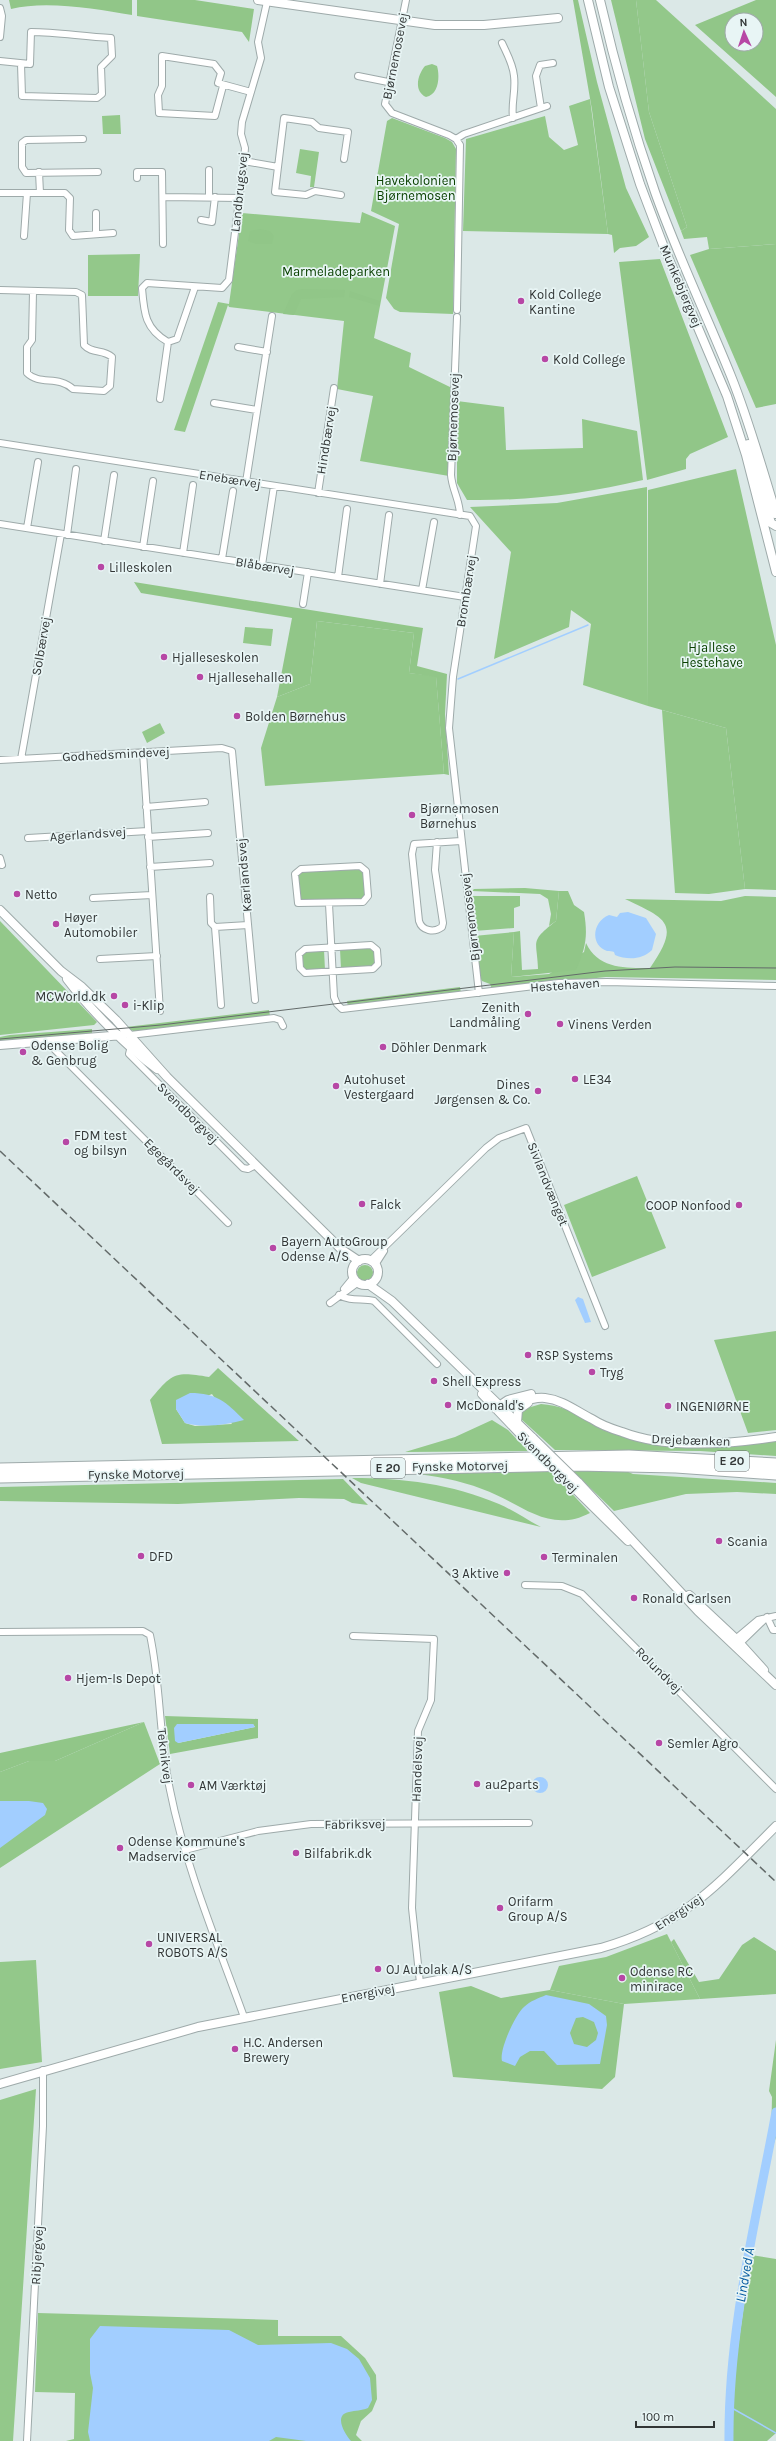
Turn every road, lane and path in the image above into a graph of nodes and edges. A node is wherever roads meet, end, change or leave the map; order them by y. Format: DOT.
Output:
graph roads {
  1 [pos="258,0"];
  2 [pos="406,0"];
  3 [pos="588,0"];
  4 [pos="600,0"];
  5 [pos="267,2"];
  6 [pos="0,8"];
  7 [pos="558,18"];
  8 [pos="402,22"];
  9 [pos="0,37"];
  10 [pos="502,43"];
  11 [pos="0,61"];
  12 [pos="553,63"];
  13 [pos="21,64"];
  14 [pos="358,76"];
  15 [pos="388,82"];
  16 [pos="223,86"];
  17 [pos="251,92"];
  18 [pos="547,106"];
  19 [pos="541,108"];
  20 [pos="514,118"];
  21 [pos="456,139"];
  22 [pos="84,140"];
  23 [pos="344,159"];
  24 [pos="244,161"];
  25 [pos="278,167"];
  26 [pos="209,170"];
  27 [pos="39,172"];
  28 [pos="98,172"];
  29 [pos="137,178"];
  30 [pos="0,193"];
  31 [pos="27,193"];
  32 [pos="40,193"];
  33 [pos="341,195"];
  34 [pos="164,197"];
  35 [pos="212,197"];
  36 [pos="240,198"];
  37 [pos="96,212"];
  38 [pos="201,220"];
  39 [pos="96,233"];
  40 [pos="113,233"];
  41 [pos="24,236"];
  42 [pos="163,244"];
  43 [pos="195,286"];
  44 [pos="0,290"];
  45 [pos="33,292"];
  46 [pos="457,310"];
  47 [pos="272,316"];
  48 [pos="457,317"];
  49 [pos="168,342"];
  50 [pos="238,347"];
  51 [pos="266,352"];
  52 [pos="719,376"];
  53 [pos="334,388"];
  54 [pos="160,399"];
  55 [pos="214,403"];
  56 [pos="258,410"];
  57 [pos="0,443"];
  58 [pos="38,462"];
  59 [pos="76,469"];
  60 [pos="114,475"];
  61 [pos="153,481"];
  62 [pos="246,482"];
  63 [pos="193,485"];
  64 [pos="274,486"];
  65 [pos="233,491"];
  66 [pos="318,493"];
  67 [pos="347,509"];
  68 [pos="776,514"];
  69 [pos="390,515"];
  70 [pos="460,515"];
  71 [pos="434,522"];
  72 [pos="0,524"];
  73 [pos="776,527"];
  74 [pos="27,528"];
  75 [pos="766,532"];
  76 [pos="64,534"];
  77 [pos="104,541"];
  78 [pos="143,547"];
  79 [pos="183,552"];
  80 [pos="222,559"];
  81 [pos="262,565"];
  82 [pos="308,572"];
  83 [pos="776,572"];
  84 [pos="338,577"];
  85 [pos="380,584"];
  86 [pos="422,590"];
  87 [pos="465,597"];
  88 [pos="303,604"];
  89 [pos="453,677"];
  90 [pos="232,751"];
  91 [pos="143,752"];
  92 [pos="21,759"];
  93 [pos="0,760"];
  94 [pos="205,802"];
  95 [pos="146,807"];
  96 [pos="208,833"];
  97 [pos="148,834"];
  98 [pos="28,838"];
  99 [pos="461,841"];
  100 [pos="437,842"];
  101 [pos="0,858"];
  102 [pos="210,863"];
  103 [pos="2,865"];
  104 [pos="150,867"];
  105 [pos="152,895"];
  106 [pos="210,897"];
  107 [pos="93,898"];
  108 [pos="329,904"];
  109 [pos="0,910"];
  110 [pos="248,925"];
  111 [pos="215,927"];
  112 [pos="331,947"];
  113 [pos="157,956"];
  114 [pos="100,959"];
  115 [pos="61,971"];
  116 [pos="332,972"];
  117 [pos="776,986"];
  118 [pos="479,994"];
  119 [pos="255,1000"];
  120 [pos="221,1005"];
  121 [pos="160,1011"];
  122 [pos="283,1026"];
  123 [pos="130,1035"];
  124 [pos="120,1036"];
  125 [pos="51,1040"];
  126 [pos="0,1045"];
  127 [pos="131,1046"];
  128 [pos="168,1077"];
  129 [pos="256,1165"];
  130 [pos="228,1223"];
  131 [pos="373,1263"];
  132 [pos="356,1264"];
  133 [pos="376,1277"];
  134 [pos="355,1280"];
  135 [pos="368,1284"];
  136 [pos="339,1295"];
  137 [pos="392,1300"];
  138 [pos="330,1303"];
  139 [pos="605,1326"];
  140 [pos="438,1364"];
  141 [pos="558,1401"];
  142 [pos="499,1408"];
  143 [pos="517,1422"];
  144 [pos="608,1427"];
  145 [pos="776,1437"];
  146 [pos="776,1464"];
  147 [pos="0,1468"];
  148 [pos="776,1474"];
  149 [pos="0,1477"];
  150 [pos="650,1560"];
  151 [pos="525,1585"];
  152 [pos="776,1616"];
  153 [pos="767,1617"];
  154 [pos="776,1630"];
  155 [pos="0,1632"];
  156 [pos="353,1636"];
  157 [pos="736,1643"];
  158 [pos="776,1685"];
  159 [pos="776,1789"];
  160 [pos="415,1823"];
  161 [pos="529,1823"];
  162 [pos="776,1826"];
  163 [pos="185,1850"];
  164 [pos="420,1982"];
  165 [pos="244,2017"];
  166 [pos="43,2070"];
  167 [pos="0,2080"];
  168 [pos="0,2084"];
  169 [pos="27,2441"];
  1 -- 5 [label="street"];
  2 -- 8 [label="street, Bjørnemosevej"];
  3 -- 52 [label="street, Munkebjergvej"];
  4 -- 68 [label="street, Munkebjergvej"];
  5 -- 8 [label="street"];
  5 -- 17 [label="street, Landbrugsvej"];
  6 -- 9 [label="street"];
  7 -- 8 [label="street"];
  8 -- 15 [label="street, Bjørnemosevej"];
  10 -- 20 [label="street"];
  11 -- 13 [label="street"];
  12 -- 19 [label="street"];
  13 -- 13 [label="street"];
  14 -- 15 [label="street"];
  15 -- 21 [label="street, Bjørnemosevej"];
  16 -- 16 [label="street"];
  16 -- 17 [label="street"];
  17 -- 24 [label="street, Landbrugsvej"];
  18 -- 19 [label="street"];
  19 -- 20 [label="street"];
  20 -- 21 [label="street"];
  21 -- 46 [label="street"];
  22 -- 27 [label="street"];
  23 -- 25 [label="street"];
  24 -- 25 [label="street"];
  24 -- 36 [label="street, Landbrugsvej"];
  25 -- 33 [label="street"];
  26 -- 35 [label="street"];
  27 -- 28 [label="street"];
  27 -- 32 [label="street"];
  29 -- 34 [label="street"];
  30 -- 31 [label="street"];
  31 -- 32 [label="street"];
  31 -- 41 [label="street"];
  32 -- 39 [label="street"];
  34 -- 35 [label="street"];
  34 -- 42 [label="street"];
  35 -- 36 [label="street"];
  35 -- 38 [label="street"];
  36 -- 43 [label="street, Landbrugsvej"];
  37 -- 39 [label="street"];
  39 -- 40 [label="street"];
  43 -- 49 [label="street"];
  43 -- 49 [label="street"];
  44 -- 45 [label="street"];
  45 -- 45 [label="street"];
  47 -- 51 [label="street"];
  48 -- 70 [label="street, Bjørnemosevej"];
  49 -- 54 [label="street"];
  50 -- 51 [label="street"];
  51 -- 56 [label="street"];
  52 -- 73 [label="street"];
  52 -- 75 [label="street, Munkebjergvej"];
  53 -- 66 [label="street, Hindbærvej"];
  55 -- 56 [label="street"];
  56 -- 62 [label="street"];
  57 -- 62 [label="street, Enebærvej"];
  58 -- 74 [label="street"];
  59 -- 76 [label="street"];
  60 -- 77 [label="street"];
  61 -- 78 [label="street"];
  62 -- 64 [label="street, Enebærvej"];
  63 -- 79 [label="street"];
  64 -- 66 [label="street, Enebærvej"];
  64 -- 81 [label="street"];
  65 -- 80 [label="street, Blåbærvej"];
  66 -- 70 [label="street, Enebærvej"];
  67 -- 84 [label="street"];
  69 -- 85 [label="street"];
  70 -- 87 [label="street, Brombærvej"];
  71 -- 86 [label="street"];
  72 -- 74 [label="street, Blåbærvej"];
  73 -- 75 [label="street"];
  74 -- 76 [label="street, Blåbærvej"];
  75 -- 83 [label="street, Munkebjergvej"];
  76 -- 77 [label="street, Blåbærvej"];
  76 -- 92 [label="street, Solbærvej"];
  77 -- 78 [label="street, Blåbærvej"];
  78 -- 79 [label="street, Blåbærvej"];
  79 -- 80 [label="street, Blåbærvej"];
  80 -- 81 [label="street, Blåbærvej"];
  81 -- 82 [label="street, Blåbærvej"];
  82 -- 84 [label="street, Blåbærvej"];
  82 -- 88 [label="street, Blåbærvej"];
  84 -- 85 [label="street, Blåbærvej"];
  85 -- 86 [label="street, Blåbærvej"];
  86 -- 87 [label="street, Blåbærvej"];
  87 -- 89 [label="street, Brombærvej"];
  89 -- 99 [label="street, Bjørnemosevej"];
  90 -- 91 [label="street, Godhedsmindevej"];
  90 -- 110 [label="street, Kærlandsvej"];
  91 -- 92 [label="street, Godhedsmindevej"];
  91 -- 95 [label="street"];
  92 -- 93 [label="street, Godhedsmindevej"];
  94 -- 95 [label="street"];
  95 -- 97 [label="street"];
  96 -- 97 [label="street, Agerlandsvej"];
  97 -- 98 [label="street, Agerlandsvej"];
  97 -- 104 [label="street"];
  99 -- 100 [label="street"];
  99 -- 118 [label="street, Bjørnemosevej"];
  100 -- 100 [label="street"];
  101 -- 103 [label="street"];
  102 -- 104 [label="street"];
  104 -- 105 [label="street"];
  105 -- 107 [label="street"];
  105 -- 113 [label="street"];
  106 -- 111 [label="street"];
  108 -- 108 [label="street"];
  108 -- 112 [label="street"];
  109 -- 115 [label="street, Svendborgvej"];
  110 -- 111 [label="street"];
  110 -- 119 [label="street, Kærlandsvej"];
  111 -- 120 [label="street"];
  112 -- 116 [label="street"];
  112 -- 116 [label="street"];
  112 -- 116 [label="street"];
  113 -- 114 [label="street"];
  113 -- 121 [label="street"];
  115 -- 123 [label="street, Svendborgvej"];
  115 -- 124 [label="street, Svendborgvej"];
  116 -- 118 [label="street, Hestehaven"];
  117 -- 118 [label="street, Hestehaven"];
  122 -- 123 [label="street"];
  123 -- 124 [label="street"];
  123 -- 128 [label="street, Svendborgvej"];
  124 -- 125 [label="street"];
  124 -- 127 [label="street, Svendborgvej"];
  125 -- 126 [label="street"];
  125 -- 130 [label="street, Egegårdsvej"];
  127 -- 128 [label="street, Svendborgvej"];
  127 -- 129 [label="street, Svendborgvej"];
  128 -- 129 [label="street, Svendborgvej"];
  129 -- 132 [label="street, Svendborgvej"];
  131 -- 132 [label="street"];
  131 -- 133 [label="street"];
  131 -- 139 [label="street, Sivlandvænget"];
  132 -- 134 [label="street"];
  133 -- 135 [label="street"];
  133 -- 137 [label="street, Svendborgvej"];
  134 -- 135 [label="street"];
  134 -- 136 [label="street"];
  135 -- 137 [label="street, Svendborgvej"];
  136 -- 138 [label="street"];
  136 -- 140 [label="street"];
  137 -- 142 [label="street, Svendborgvej"];
  141 -- 142 [label="street, Drejebænken"];
  141 -- 143 [label="street"];
  141 -- 144 [label="street, Drejebænken"];
  142 -- 143 [label="street, Svendborgvej"];
  142 -- 144 [label="street"];
  142 -- 150 [label="street, Svendborgvej, bridge"];
  143 -- 150 [label="street, Svendborgvej, bridge"];
  144 -- 145 [label="street, Drejebænken"];
  146 -- 147 [label="highway, Fynske Motorvej / E 20"];
  148 -- 149 [label="highway, Fynske Motorvej / E 20"];
  150 -- 157 [label="street, Svendborgvej"];
  151 -- 159 [label="street, Rolundvej"];
  152 -- 153 [label="street"];
  153 -- 154 [label="street"];
  153 -- 157 [label="street"];
  155 -- 163 [label="street, Teknikvej"];
  156 -- 160 [label="street, Handelsvej"];
  157 -- 158 [label="street, Svendborgvej"];
  160 -- 161 [label="street, Fabriksvej"];
  160 -- 163 [label="street, Fabriksvej"];
  160 -- 164 [label="street, Handelsvej"];
  162 -- 164 [label="street, Energivej"];
  163 -- 165 [label="street, Teknikvej"];
  164 -- 165 [label="street, Energivej"];
  165 -- 166 [label="street, Energivej"];
  166 -- 167 [label="street, Energivej"];
  166 -- 168 [label="street, Energivej"];
  166 -- 169 [label="street, Ribjergvej"];
}
